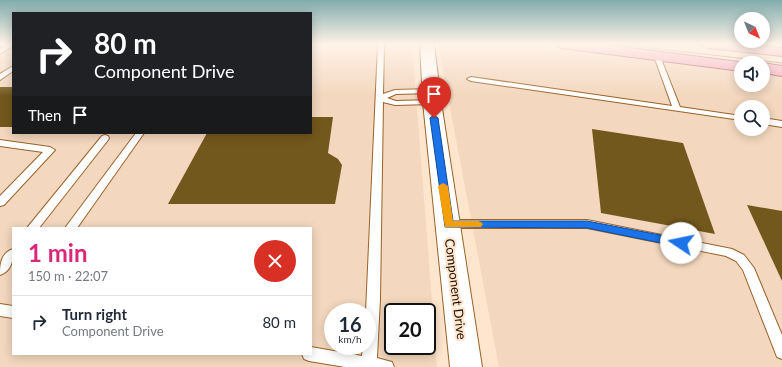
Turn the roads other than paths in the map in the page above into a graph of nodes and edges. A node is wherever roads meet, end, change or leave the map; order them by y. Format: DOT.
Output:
graph roads {
  1 [pos="380,61"];
  2 [pos="428,61"];
  3 [pos="659,61"];
  4 [pos="700,61"];
  5 [pos="734,65"];
  6 [pos="12,69"];
  7 [pos="770,69"];
  8 [pos="782,71"];
  9 [pos="0,78"];
  10 [pos="471,80"];
  11 [pos="431,97"];
  12 [pos="379,98"];
  13 [pos="677,109"];
  14 [pos="734,117"];
  15 [pos="770,122"];
  16 [pos="782,124"];
  17 [pos="139,134"];
  18 [pos="105,138"];
  19 [pos="0,143"];
  20 [pos="0,202"];
  21 [pos="448,224"];
  22 [pos="34,227"];
  23 [pos="72,227"];
  24 [pos="12,255"];
  25 [pos="0,270"];
  26 [pos="782,352"];
  27 [pos="312,354"];
  28 [pos="369,363"];
  29 [pos="388,367"];
  30 [pos="466,367"];
  1 -- 12 [label="lane"];
  2 -- 11 [label="street, Component Drive"];
  3 -- 13 [label="lane"];
  4 -- 5 [label="main road"];
  6 -- 9 [label="lane"];
  7 -- 8 [label="main road"];
  10 -- 13 [label="lane"];
  11 -- 12 [label="lane"];
  11 -- 21 [label="street, Component Drive"];
  12 -- 28 [label="lane"];
  13 -- 14 [label="lane"];
  15 -- 16 [label="lane"];
  17 -- 23 [label="lane"];
  18 -- 22 [label="lane"];
  19 -- 20 [label="lane"];
  21 -- 26 [label="lane"];
  21 -- 30 [label="street, Component Drive"];
  24 -- 25 [label="lane"];
  27 -- 28 [label="lane"];
  28 -- 29 [label="lane"];
}
